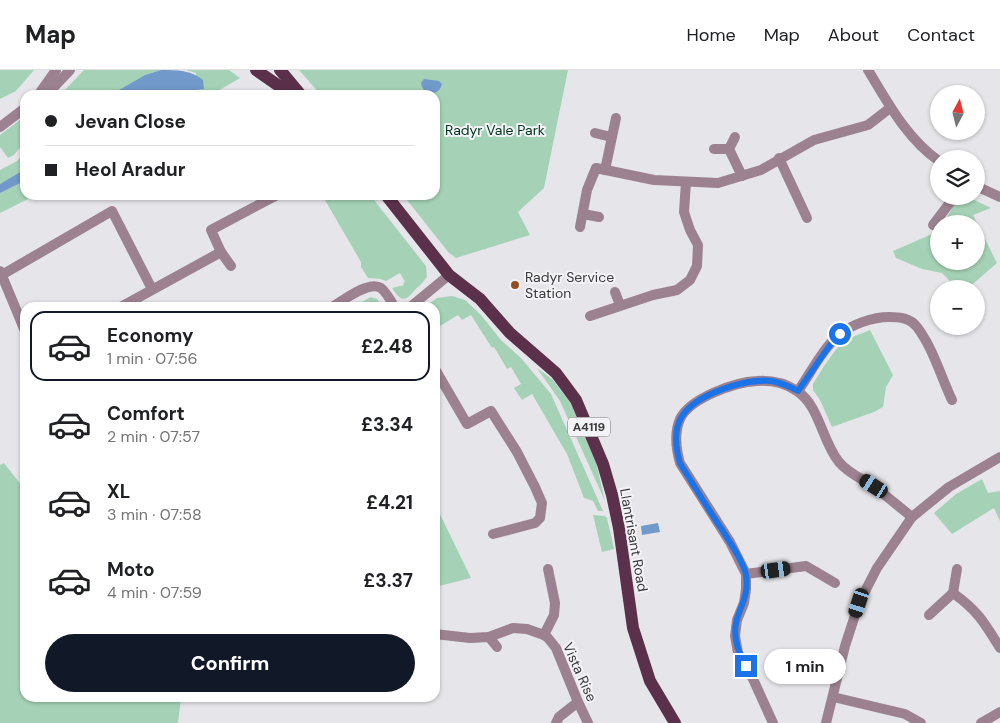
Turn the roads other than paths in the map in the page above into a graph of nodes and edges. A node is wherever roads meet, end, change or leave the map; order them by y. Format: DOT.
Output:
graph roads {
  1 [pos="56,70"];
  2 [pos="70,70"];
  3 [pos="256,70"];
  4 [pos="280,70"];
  5 [pos="868,70"];
  6 [pos="43,90"];
  7 [pos="50,90"];
  8 [pos="285,90"];
  9 [pos="297,90"];
  10 [pos="890,108"];
  11 [pos="20,112"];
  12 [pos="616,118"];
  13 [pos="0,127"];
  14 [pos="595,133"];
  15 [pos="611,137"];
  16 [pos="734,137"];
  17 [pos="714,149"];
  18 [pos="729,149"];
  19 [pos="930,153"];
  20 [pos="779,158"];
  21 [pos="605,170"];
  22 [pos="742,176"];
  23 [pos="686,182"];
  24 [pos="985,190"];
  25 [pos="1000,197"];
  26 [pos="268,200"];
  27 [pos="390,200"];
  28 [pos="948,205"];
  29 [pos="583,214"];
  30 [pos="941,215"];
  31 [pos="598,217"];
  32 [pos="806,218"];
  33 [pos="580,227"];
  34 [pos="220,252"];
  35 [pos="231,266"];
  36 [pos="1,274"];
  37 [pos="449,275"];
  38 [pos="152,289"];
  39 [pos="615,292"];
  40 [pos="129,302"];
  41 [pos="341,302"];
  42 [pos="391,302"];
  43 [pos="416,302"];
  44 [pos="620,305"];
  45 [pos="590,316"];
  46 [pos="20,319"];
  47 [pos="440,377"];
  48 [pos="798,391"];
  49 [pos="952,400"];
  50 [pos="1000,457"];
  51 [pos="912,517"];
  52 [pos="493,534"];
  53 [pos="957,569"];
  54 [pos="548,570"];
  55 [pos="746,574"];
  56 [pos="835,583"];
  57 [pos="953,593"];
  58 [pos="929,616"];
  59 [pos="440,635"];
  60 [pos="544,635"];
  61 [pos="489,637"];
  62 [pos="497,647"];
  63 [pos="1000,648"];
  64 [pos="833,697"];
  65 [pos="578,702"];
  66 [pos="1000,712"];
  67 [pos="556,723"];
  68 [pos="588,723"];
  69 [pos="675,723"];
  70 [pos="773,723"];
  71 [pos="826,723"];
  72 [pos="921,723"];
  73 [pos="981,723"];
  1 -- 6 [label="street"];
  2 -- 7 [label="street"];
  3 -- 8 [label="main road"];
  4 -- 9 [label="main road"];
  5 -- 10 [label="street"];
  10 -- 19 [label="street"];
  10 -- 20 [label="street"];
  11 -- 13 [label="street"];
  12 -- 15 [label="street"];
  14 -- 15 [label="street"];
  15 -- 21 [label="street"];
  16 -- 18 [label="street"];
  17 -- 18 [label="street"];
  18 -- 22 [label="street"];
  20 -- 22 [label="street"];
  20 -- 32 [label="street"];
  21 -- 23 [label="street"];
  21 -- 29 [label="street"];
  22 -- 23 [label="street"];
  23 -- 44 [label="street"];
  24 -- 25 [label="street"];
  26 -- 34 [label="street"];
  27 -- 37 [label="main road, Llantrisant Road / A4119"];
  28 -- 30 [label="street"];
  29 -- 31 [label="street"];
  29 -- 33 [label="street"];
  34 -- 35 [label="street"];
  34 -- 38 [label="street"];
  36 -- 38 [label="street"];
  36 -- 46 [label="street"];
  37 -- 43 [label="street"];
  37 -- 69 [label="main road, Llantrisant Road / A4119"];
  38 -- 40 [label="street"];
  39 -- 44 [label="street"];
  41 -- 42 [label="street"];
  44 -- 45 [label="street"];
  47 -- 52 [label="street"];
  48 -- 49 [label="street"];
  48 -- 51 [label="street"];
  48 -- 55 [label="street"];
  50 -- 51 [label="street"];
  51 -- 64 [label="street"];
  53 -- 57 [label="street"];
  54 -- 60 [label="street, Vista Rise"];
  55 -- 56 [label="street"];
  55 -- 70 [label="street"];
  57 -- 58 [label="street"];
  57 -- 63 [label="street"];
  59 -- 61 [label="street, Vista Rise"];
  60 -- 61 [label="street, Vista Rise"];
  60 -- 65 [label="street, Vista Rise"];
  61 -- 62 [label="street"];
  64 -- 71 [label="street"];
  64 -- 72 [label="street"];
  65 -- 67 [label="street"];
  65 -- 68 [label="street, Vista Rise"];
  66 -- 73 [label="street"];
}
